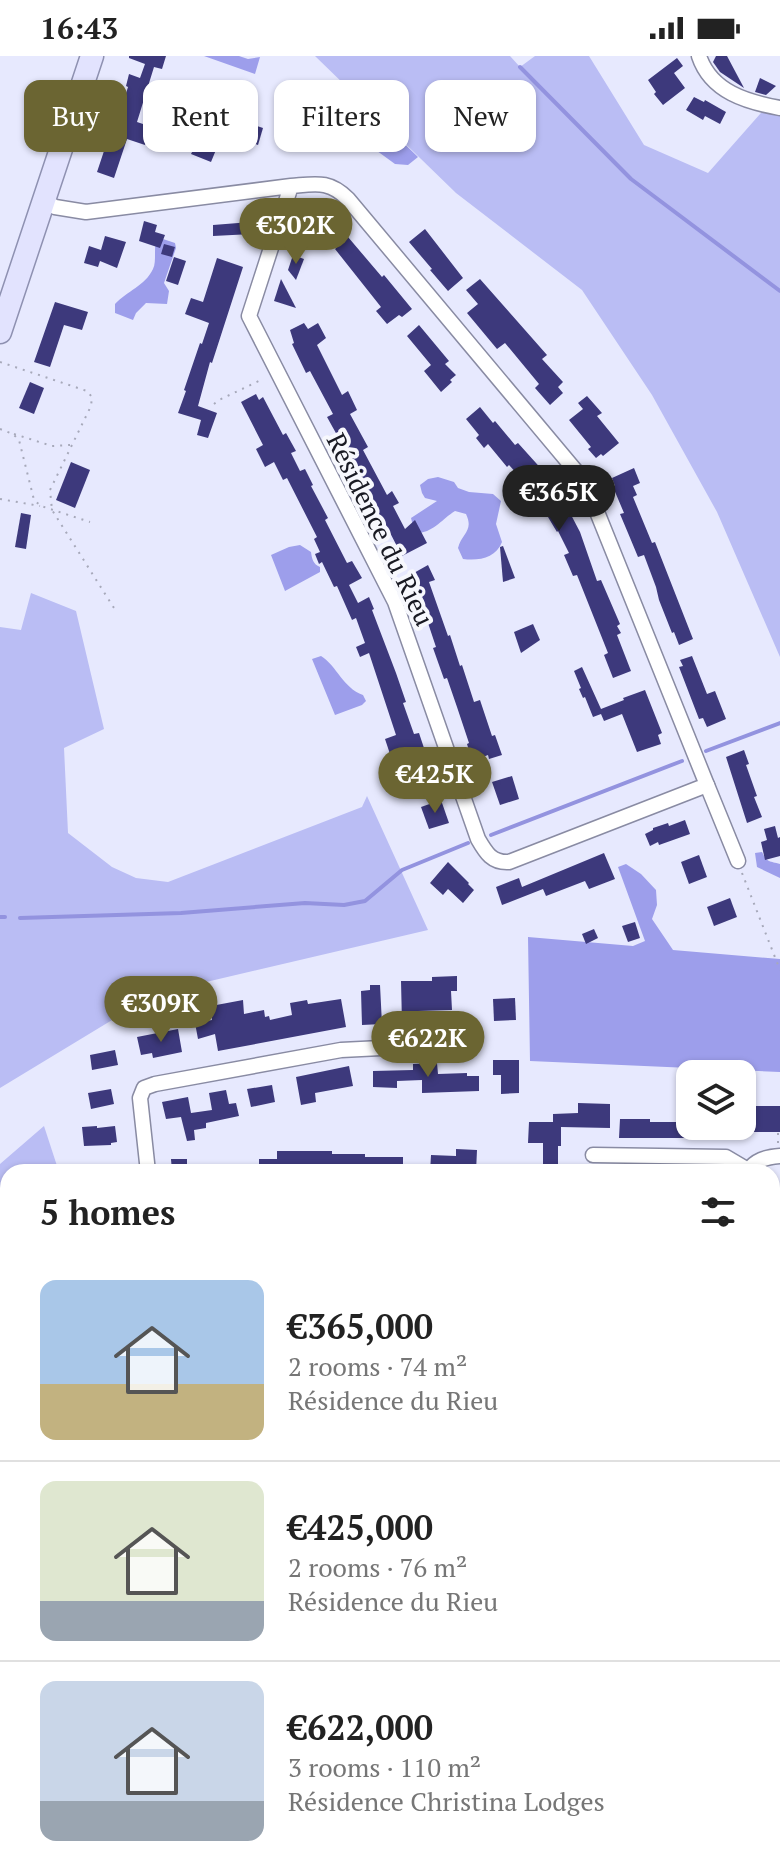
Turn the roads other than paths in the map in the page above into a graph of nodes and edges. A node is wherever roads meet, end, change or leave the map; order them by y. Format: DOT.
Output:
graph roads {
  1 [pos="92,56"];
  2 [pos="699,56"];
  3 [pos="780,108"];
  4 [pos="291,186"];
  5 [pos="44,201"];
  6 [pos="0,332"];
  7 [pos="707,785"];
  8 [pos="738,861"];
  9 [pos="461,1044"];
  10 [pos="593,1155"];
  11 [pos="780,1156"];
  12 [pos="147,1164"];
  13 [pos="737,1164"];
  14 [pos="756,1164"];
  1 -- 5 [label="main road"];
  2 -- 3 [label="street"];
  4 -- 5 [label="street"];
  4 -- 7 [label="street"];
  4 -- 7 [label="street, Résidence du Rieu"];
  5 -- 6 [label="main road"];
  7 -- 8 [label="street"];
  9 -- 12 [label="street"];
  10 -- 13 [label="street"];
  11 -- 14 [label="street"];
}
